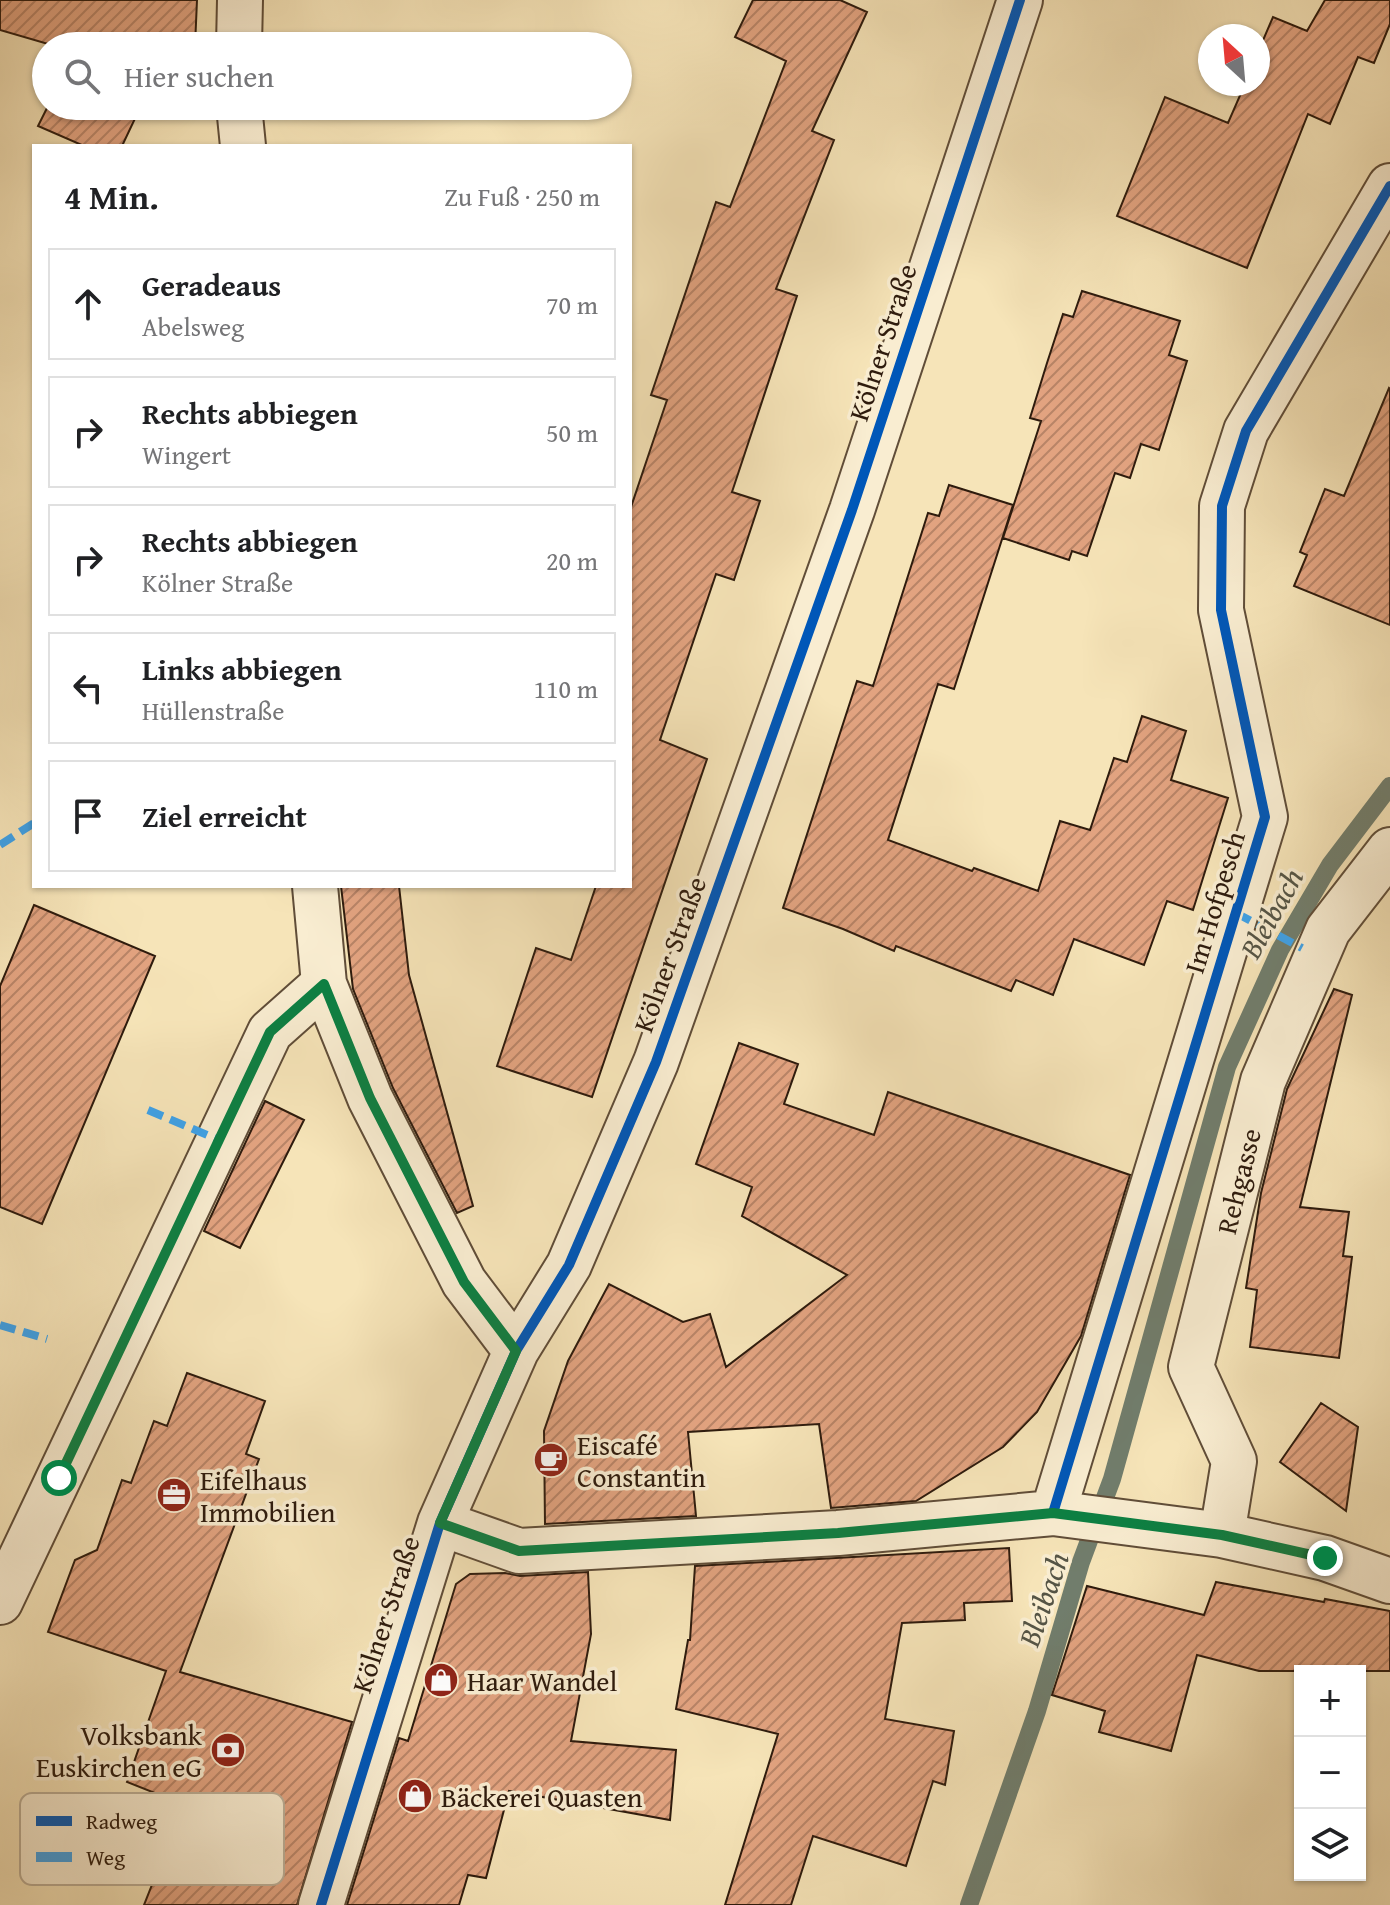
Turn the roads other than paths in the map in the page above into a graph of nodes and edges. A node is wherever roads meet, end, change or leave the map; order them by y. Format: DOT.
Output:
graph roads {
  1 [pos="240,0"];
  2 [pos="1020,0"];
  3 [pos="239,32"];
  4 [pos="240,120"];
  5 [pos="243,144"];
  6 [pos="1390,186"];
  7 [pos="1390,850"];
  8 [pos="315,888"];
  9 [pos="324,984"];
  10 [pos="516,1351"];
  11 [pos="1063,1514"];
  12 [pos="440,1523"];
  13 [pos="1222,1535"];
  14 [pos="1390,1581"];
  15 [pos="0,1602"];
  16 [pos="321,1905"];
  1 -- 3 [label="street"];
  2 -- 10 [label="street, Kölner Straße"];
  4 -- 5 [label="street"];
  6 -- 11 [label="street, Im Hofpesch"];
  7 -- 13 [label="street, Rehgasse"];
  8 -- 9 [label="street"];
  9 -- 10 [label="street"];
  9 -- 15 [label="street"];
  10 -- 12 [label="street, Kölner Straße"];
  11 -- 12 [label="street"];
  11 -- 13 [label="street"];
  12 -- 16 [label="street, Kölner Straße"];
  13 -- 14 [label="street"];
}
